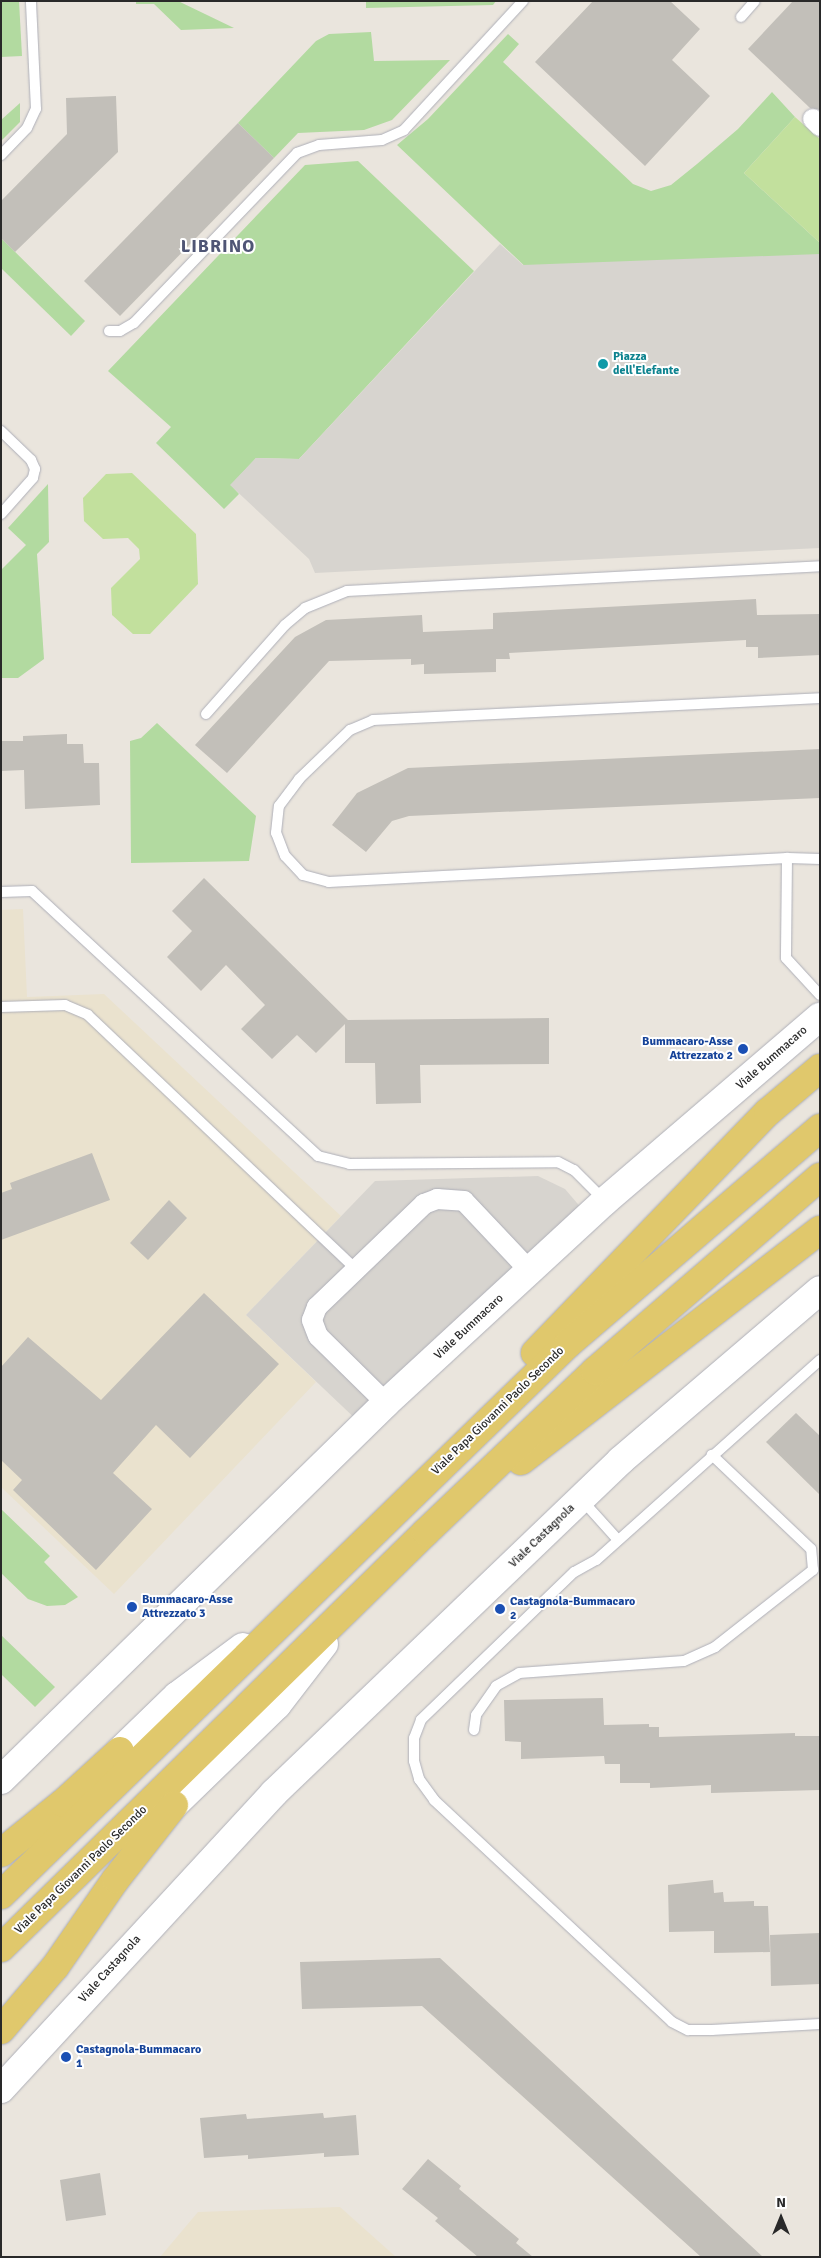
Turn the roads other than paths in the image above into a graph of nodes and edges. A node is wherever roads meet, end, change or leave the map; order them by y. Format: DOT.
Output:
graph roads {
  1 [pos="31,1"];
  2 [pos="523,1"];
  3 [pos="755,1"];
  4 [pos="741,17"];
  5 [pos="1,155"];
  6 [pos="109,331"];
  7 [pos="1,431"];
  8 [pos="1,514"];
  9 [pos="820,566"];
  10 [pos="820,698"];
  11 [pos="206,714"];
  12 [pos="787,858"];
  13 [pos="820,859"];
  14 [pos="1,892"];
  15 [pos="820,995"];
  16 [pos="1,1007"];
  17 [pos="820,1017"];
  18 [pos="820,1068"];
  19 [pos="820,1128"];
  20 [pos="820,1177"];
  21 [pos="605,1202"];
  22 [pos="820,1230"];
  23 [pos="356,1270"];
  24 [pos="530,1271"];
  25 [pos="820,1290"];
  26 [pos="820,1360"];
  27 [pos="386,1403"];
  28 [pos="712,1455"];
  29 [pos="581,1499"];
  30 [pos="426,1532"];
  31 [pos="365,1538"];
  32 [pos="618,1540"];
  33 [pos="474,1730"];
  34 [pos="127,1758"];
  35 [pos="1,1780"];
  36 [pos="168,1799"];
  37 [pos="1,1853"];
  38 [pos="1,1895"];
  39 [pos="1,1948"];
  40 [pos="820,2024"];
  41 [pos="1,2030"];
  42 [pos="1,2089"];
  1 -- 5 [label="lane"];
  2 -- 6 [label="lane"];
  3 -- 4 [label="lane"];
  7 -- 8 [label="lane"];
  9 -- 11 [label="lane"];
  10 -- 12 [label="lane"];
  12 -- 13 [label="lane"];
  12 -- 15 [label="lane"];
  14 -- 21 [label="lane"];
  16 -- 23 [label="lane"];
  17 -- 21 [label="main road, Viale Bummacaro"];
  18 -- 31 [label="main road"];
  19 -- 31 [label="main road, Viale Papa Giovanni Paolo Secondo"];
  20 -- 30 [label="main road"];
  21 -- 24 [label="main road, Viale Bummacaro"];
  22 -- 30 [label="main road"];
  23 -- 24 [label="street"];
  23 -- 27 [label="street"];
  24 -- 27 [label="main road, Viale Bummacaro"];
  25 -- 29 [label="main road, Viale Castagnola"];
  26 -- 28 [label="lane"];
  27 -- 35 [label="main road, Viale Bummacaro"];
  28 -- 32 [label="lane"];
  28 -- 33 [label="lane"];
  29 -- 32 [label="lane"];
  29 -- 42 [label="main road, Viale Castagnola"];
  30 -- 36 [label="main road"];
  31 -- 34 [label="main road, Viale Papa Giovanni Paolo Secondo"];
  32 -- 40 [label="lane"];
  34 -- 37 [label="main road"];
  34 -- 38 [label="main road"];
  36 -- 39 [label="main road, Viale Papa Giovanni Paolo Secondo"];
  36 -- 41 [label="main road"];
}
